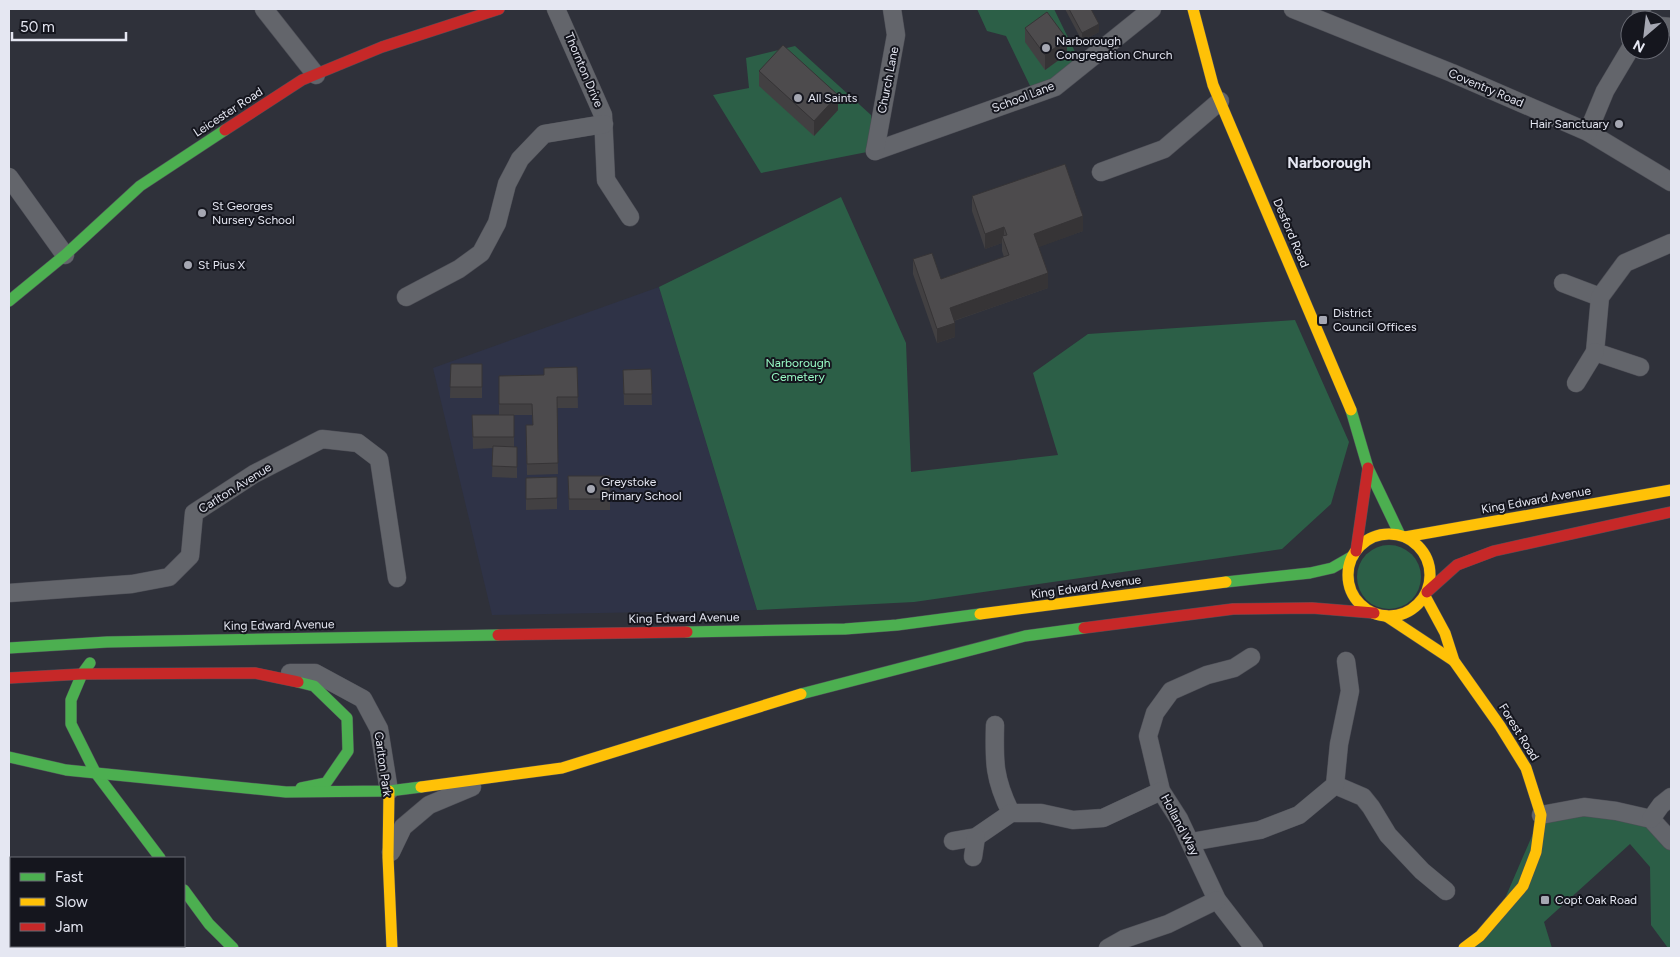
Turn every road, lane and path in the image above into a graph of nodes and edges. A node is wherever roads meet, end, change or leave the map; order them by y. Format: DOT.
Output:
graph roads {
  1 [pos="264,9"];
  2 [pos="500,9"];
  3 [pos="556,9"];
  4 [pos="892,9"];
  5 [pos="1152,9"];
  6 [pos="1192,9"];
  7 [pos="1293,9"];
  8 [pos="1623,60"];
  9 [pos="316,74"];
  10 [pos="1220,101"];
  11 [pos="604,124"];
  12 [pos="1588,132"];
  13 [pos="875,151"];
  14 [pos="1101,172"];
  15 [pos="9,177"];
  16 [pos="1671,182"];
  17 [pos="630,217"];
  18 [pos="1671,243"];
  19 [pos="65,255"];
  20 [pos="1563,283"];
  21 [pos="1600,297"];
  22 [pos="406,298"];
  23 [pos="9,301"];
  24 [pos="1595,352"];
  25 [pos="1640,367"];
  26 [pos="1576,383"];
  27 [pos="1368,468"];
  28 [pos="1671,490"];
  29 [pos="1671,512"];
  30 [pos="1402,536"];
  31 [pos="1354,554"];
  32 [pos="397,578"];
  33 [pos="9,593"];
  34 [pos="1426,594"];
  35 [pos="1374,614"];
  36 [pos="1386,616"];
  37 [pos="107,642"];
  38 [pos="9,648"];
  39 [pos="1251,657"];
  40 [pos="1346,661"];
  41 [pos="1454,661"];
  42 [pos="255,673"];
  43 [pos="82,674"];
  44 [pos="9,678"];
  45 [pos="995,726"];
  46 [pos="9,757"];
  47 [pos="95,772"];
  48 [pos="496,777"];
  49 [pos="1334,785"];
  50 [pos="389,790"];
  51 [pos="1161,791"];
  52 [pos="286,792"];
  53 [pos="1671,797"];
  54 [pos="1011,813"];
  55 [pos="1541,815"];
  56 [pos="1651,819"];
  57 [pos="976,837"];
  58 [pos="953,841"];
  59 [pos="1671,841"];
  60 [pos="1191,842"];
  61 [pos="159,857"];
  62 [pos="388,857"];
  63 [pos="973,857"];
  64 [pos="185,891"];
  65 [pos="1446,891"];
  66 [pos="1217,900"];
  67 [pos="234,948"];
  68 [pos="392,948"];
  69 [pos="1108,948"];
  70 [pos="1254,948"];
  71 [pos="1464,948"];
  1 -- 9 [label="street"];
  2 -- 9 [label="main road, Leicester Road"];
  3 -- 11 [label="street, Thornton Drive"];
  4 -- 13 [label="street, Church Lane"];
  5 -- 13 [label="street, School Lane"];
  6 -- 10 [label="main road, Desford Road"];
  7 -- 12 [label="street, Coventry Road"];
  8 -- 12 [label="street"];
  9 -- 19 [label="main road, Leicester Road"];
  10 -- 14 [label="street"];
  10 -- 27 [label="main road, Desford Road"];
  11 -- 17 [label="street, Thornton Drive"];
  11 -- 22 [label="street"];
  12 -- 16 [label="street, Coventry Road"];
  15 -- 19 [label="street"];
  18 -- 21 [label="street"];
  19 -- 23 [label="main road, Leicester Road"];
  20 -- 21 [label="street"];
  21 -- 24 [label="street"];
  24 -- 25 [label="street"];
  24 -- 26 [label="street"];
  27 -- 30 [label="main road, Desford Road"];
  27 -- 31 [label="main road, Desford Road"];
  28 -- 30 [label="main road, King Edward Avenue"];
  29 -- 34 [label="main road"];
  30 -- 31 [label="main road, King Edward Avenue"];
  30 -- 34 [label="main road"];
  31 -- 35 [label="main road"];
  31 -- 37 [label="main road, King Edward Avenue"];
  32 -- 33 [label="street, Carlton Avenue"];
  34 -- 36 [label="main road"];
  34 -- 41 [label="main road, Forest Road"];
  35 -- 36 [label="main road"];
  35 -- 48 [label="main road"];
  36 -- 41 [label="main road, Forest Road"];
  37 -- 38 [label="main road, King Edward Avenue"];
  37 -- 43 [label="main road"];
  39 -- 51 [label="street, Holland Way"];
  40 -- 49 [label="street"];
  41 -- 55 [label="main road, Forest Road"];
  42 -- 43 [label="main road"];
  42 -- 50 [label="street, Carlton Park"];
  42 -- 52 [label="main road"];
  43 -- 44 [label="main road"];
  43 -- 47 [label="main road"];
  45 -- 54 [label="street"];
  46 -- 47 [label="main road"];
  47 -- 52 [label="main road"];
  47 -- 61 [label="main road"];
  48 -- 50 [label="main road"];
  48 -- 62 [label="street, Carlton Park"];
  49 -- 60 [label="street"];
  49 -- 65 [label="street"];
  50 -- 52 [label="main road"];
  50 -- 62 [label="main road, Carlton Park"];
  51 -- 54 [label="street"];
  51 -- 60 [label="street, Holland Way"];
  53 -- 56 [label="street"];
  54 -- 57 [label="street"];
  55 -- 56 [label="street"];
  55 -- 71 [label="main road, Forest Road"];
  56 -- 59 [label="street"];
  57 -- 58 [label="street"];
  57 -- 63 [label="street"];
  60 -- 66 [label="street, Holland Way"];
  62 -- 68 [label="main road, Carlton Park"];
  64 -- 67 [label="main road"];
  66 -- 69 [label="street"];
  66 -- 70 [label="street, Holland Way"];
}
